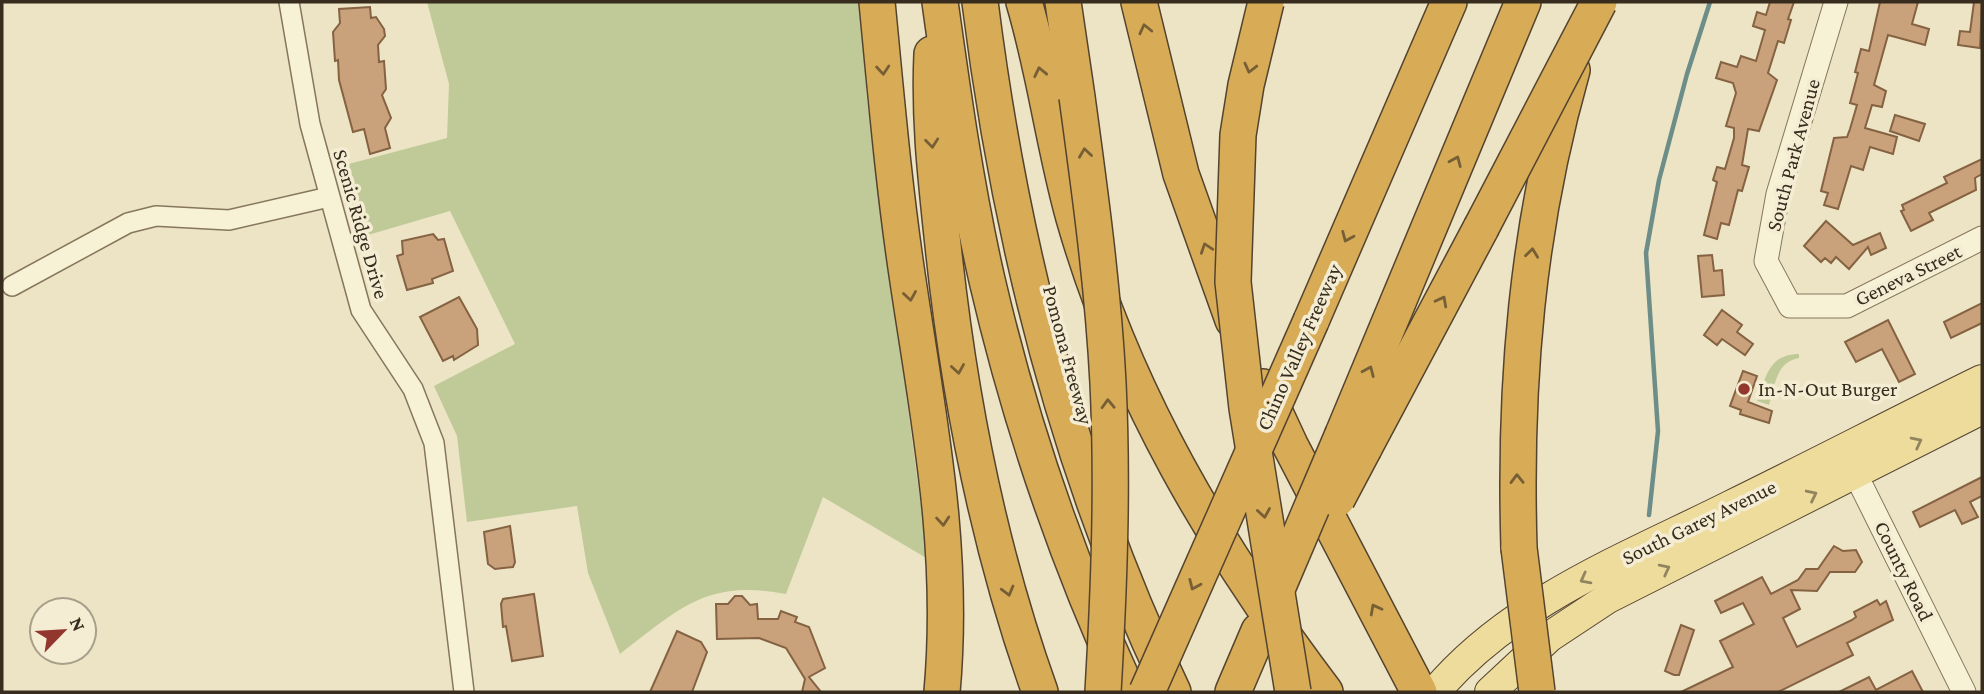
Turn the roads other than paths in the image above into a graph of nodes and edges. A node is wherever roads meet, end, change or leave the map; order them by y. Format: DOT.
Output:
graph roads {
  1 [pos="289,2"];
  2 [pos="877,2"];
  3 [pos="937,2"];
  4 [pos="960,2"];
  5 [pos="980,2"];
  6 [pos="1004,2"];
  7 [pos="1024,2"];
  8 [pos="1063,2"];
  9 [pos="1139,2"];
  10 [pos="1266,2"];
  11 [pos="1433,2"];
  12 [pos="1449,2"];
  13 [pos="1522,2"];
  14 [pos="1597,2"];
  15 [pos="1836,2"];
  16 [pos="1373,175"];
  17 [pos="329,197"];
  18 [pos="1982,238"];
  19 [pos="12,286"];
  20 [pos="1790,306"];
  21 [pos="1982,380"];
  22 [pos="1982,409"];
  23 [pos="1354,441"];
  24 [pos="1850,461"];
  25 [pos="1413,681"];
  26 [pos="464,692"];
  27 [pos="942,692"];
  28 [pos="1040,692"];
  29 [pos="1103,692"];
  30 [pos="1128,692"];
  31 [pos="1147,692"];
  32 [pos="1173,692"];
  33 [pos="1192,692"];
  34 [pos="1233,692"];
  35 [pos="1293,692"];
  36 [pos="1325,692"];
  37 [pos="1435,692"];
  38 [pos="1490,692"];
  39 [pos="1537,692"];
  40 [pos="1964,692"];
  1 -- 17 [label="street, Scenic Ridge Drive"];
  2 -- 27 [label="highway, one-way"];
  3 -- 28 [label="highway, one-way"];
  3 -- 30 [label="highway"];
  4 -- 31 [label="highway"];
  5 -- 32 [label="highway"];
  6 -- 33 [label="highway, Pomona Freeway"];
  36 -- 7 [label="highway, one-way"];
  29 -- 8 [label="highway, one-way, bridge"];
  25 -- 9 [label="highway, one-way"];
  10 -- 35 [label="highway, one-way, bridge"];
  11 -- 16 [label="highway"];
  12 -- 16 [label="highway, Chino Valley Freeway"];
  23 -- 13 [label="highway, one-way"];
  23 -- 14 [label="highway, one-way, bridge"];
  39 -- 14 [label="highway, one-way, bridge"];
  15 -- 20 [label="street, South Park Avenue"];
  16 -- 31 [label="highway, Chino Valley Freeway, one-way, bridge"];
  17 -- 19 [label="street"];
  17 -- 26 [label="street, Scenic Ridge Drive"];
  18 -- 20 [label="street, Geneva Street"];
  21 -- 24 [label="main road, South Garey Avenue"];
  24 -- 22 [label="main road, South Garey Avenue, one-way"];
  23 -- 34 [label="highway, bridge"];
  24 -- 37 [label="main road, South Garey Avenue, one-way"];
  38 -- 24 [label="main road, South Garey Avenue, one-way"];
  24 -- 40 [label="street, County Road"];
}
